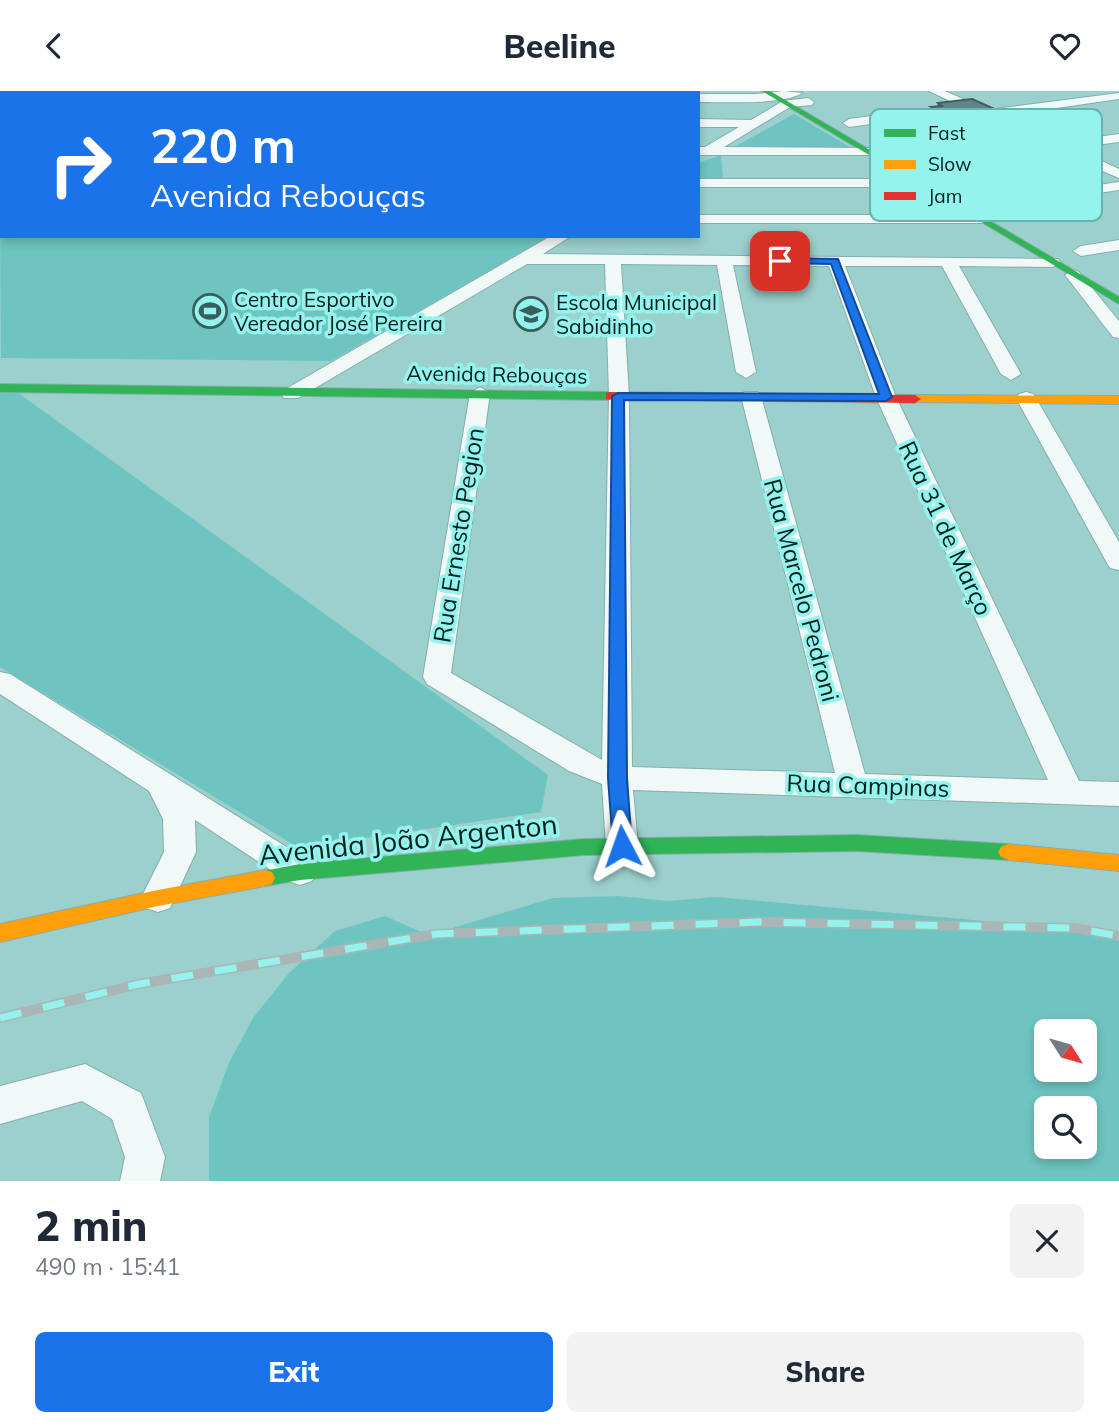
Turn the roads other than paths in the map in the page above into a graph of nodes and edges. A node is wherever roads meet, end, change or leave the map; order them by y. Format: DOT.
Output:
graph roads {
  1 [pos="935,91"];
  2 [pos="781,95"];
  3 [pos="810,96"];
  4 [pos="1119,96"];
  5 [pos="700,98"];
  6 [pos="971,107"];
  7 [pos="958,109"];
  8 [pos="975,109"];
  9 [pos="1022,109"];
  10 [pos="870,120"];
  11 [pos="700,123"];
  12 [pos="849,123"];
  13 [pos="754,124"];
  14 [pos="870,142"];
  15 [pos="870,144"];
  16 [pos="870,147"];
  17 [pos="702,153"];
  18 [pos="1102,166"];
  19 [pos="1119,174"];
  20 [pos="700,183"];
  21 [pos="870,183"];
  22 [pos="700,219"];
  23 [pos="870,219"];
  24 [pos="985,221"];
  25 [pos="560,238"];
  26 [pos="1119,245"];
  27 [pos="1075,248"];
  28 [pos="524,259"];
  29 [pos="613,259"];
  30 [pos="724,260"];
  31 [pos="835,261"];
  32 [pos="948,262"];
  33 [pos="1052,262"];
  34 [pos="1103,264"];
  35 [pos="1073,275"];
  36 [pos="1119,301"];
  37 [pos="1119,334"];
  38 [pos="307,369"];
  39 [pos="334,369"];
  40 [pos="361,369"];
  41 [pos="746,372"];
  42 [pos="1011,374"];
  43 [pos="1,387"];
  44 [pos="480,393"];
  45 [pos="291,394"];
  46 [pos="618,396"];
  47 [pos="751,396"];
  48 [pos="886,397"];
  49 [pos="1026,398"];
  50 [pos="1119,400"];
  51 [pos="1119,563"];
  52 [pos="437,677"];
  53 [pos="0,681"];
  54 [pos="617,778"];
  55 [pos="160,783"];
  56 [pos="853,785"];
  57 [pos="1068,791"];
  58 [pos="1119,794"];
  59 [pos="622,846"];
  60 [pos="1119,863"];
  61 [pos="300,872"];
  62 [pos="158,898"];
  63 [pos="0,933"];
  64 [pos="0,1105"];
  65 [pos="127,1106"];
  66 [pos="140,1181"];
  1 -- 6 [label="street"];
  2 -- 3 [label="main road"];
  2 -- 5 [label="street"];
  2 -- 13 [label="street"];
  2 -- 15 [label="main road"];
  3 -- 12 [label="main road"];
  4 -- 9 [label="street"];
  6 -- 7 [label="street"];
  6 -- 8 [label="street"];
  10 -- 12 [label="street"];
  11 -- 13 [label="street"];
  12 -- 14 [label="main road"];
  13 -- 17 [label="street"];
  16 -- 17 [label="street"];
  18 -- 19 [label="street"];
  20 -- 21 [label="street"];
  22 -- 23 [label="street"];
  24 -- 33 [label="main road"];
  25 -- 28 [label="street"];
  26 -- 27 [label="street"];
  27 -- 34 [label="main road"];
  28 -- 29 [label="street"];
  28 -- 39 [label="street"];
  29 -- 30 [label="street"];
  29 -- 46 [label="street"];
  30 -- 31 [label="street"];
  30 -- 41 [label="street"];
  31 -- 32 [label="street"];
  31 -- 48 [label="street, Rua 31 de Março"];
  32 -- 33 [label="street"];
  32 -- 42 [label="street"];
  33 -- 35 [label="main road"];
  35 -- 36 [label="main road"];
  35 -- 37 [label="street"];
  38 -- 39 [label="main road"];
  39 -- 40 [label="main road"];
  39 -- 45 [label="street"];
  43 -- 45 [label="main road, Avenida Rebouças"];
  44 -- 45 [label="main road, Avenida Rebouças"];
  44 -- 46 [label="main road, Avenida Rebouças"];
  44 -- 52 [label="street, Rua Ernesto Pegion"];
  46 -- 47 [label="main road, Avenida Rebouças"];
  46 -- 54 [label="street"];
  47 -- 48 [label="main road, Avenida Rebouças"];
  47 -- 56 [label="street, Rua Marcelo Pedroni"];
  48 -- 49 [label="main road, Avenida Rebouças"];
  48 -- 57 [label="street, Rua 31 de Março"];
  49 -- 50 [label="main road, Avenida Rebouças"];
  49 -- 51 [label="street"];
  52 -- 54 [label="street, Rua Campinas"];
  53 -- 55 [label="street"];
  54 -- 56 [label="street, Rua Campinas"];
  54 -- 59 [label="street"];
  55 -- 61 [label="street"];
  55 -- 62 [label="street"];
  56 -- 57 [label="street, Rua Campinas"];
  57 -- 58 [label="street, Rua Campinas"];
  59 -- 60 [label="main road, Avenida João Argenton"];
  59 -- 61 [label="main road, Avenida João Argenton"];
  61 -- 62 [label="main road, Avenida João Argenton"];
  62 -- 63 [label="main road, Avenida João Argenton"];
  64 -- 65 [label="street"];
  65 -- 66 [label="street"];
}
